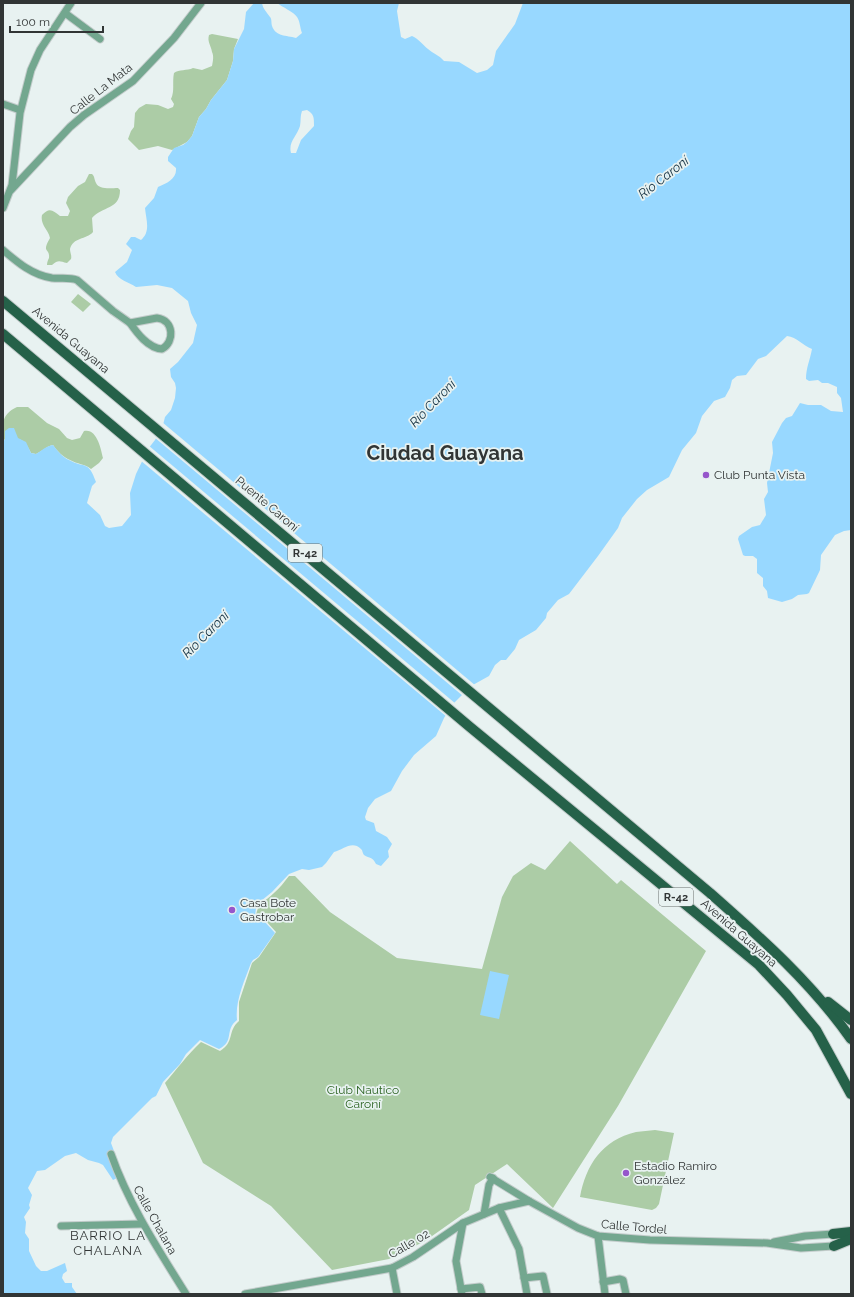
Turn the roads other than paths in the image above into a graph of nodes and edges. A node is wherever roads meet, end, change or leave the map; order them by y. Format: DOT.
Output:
graph roads {
  1 [pos="72,3"];
  2 [pos="201,3"];
  3 [pos="65,13"];
  4 [pos="100,39"];
  5 [pos="3,104"];
  6 [pos="20,110"];
  7 [pos="11,190"];
  8 [pos="3,206"];
  9 [pos="3,250"];
  10 [pos="3,300"];
  11 [pos="130,323"];
  12 [pos="3,334"];
  13 [pos="122,400"];
  14 [pos="488,706"];
  15 [pos="811,988"];
  16 [pos="851,1020"];
  17 [pos="851,1039"];
  18 [pos="851,1094"];
  19 [pos="111,1154"];
  20 [pos="529,1202"];
  21 [pos="499,1208"];
  22 [pos="484,1214"];
  23 [pos="463,1223"];
  24 [pos="142,1224"];
  25 [pos="61,1226"];
  26 [pos="851,1232"];
  27 [pos="833,1234"];
  28 [pos="598,1236"];
  29 [pos="851,1238"];
  30 [pos="767,1243"];
  31 [pos="834,1246"];
  32 [pos="392,1268"];
  33 [pos="524,1278"];
  34 [pos="603,1282"];
  35 [pos="462,1292"];
  36 [pos="186,1294"];
  37 [pos="245,1294"];
  38 [pos="396,1294"];
  39 [pos="482,1294"];
  40 [pos="527,1294"];
  41 [pos="547,1294"];
  42 [pos="605,1294"];
  43 [pos="626,1294"];
  1 -- 3 [label="street"];
  2 -- 7 [label="street, Calle La Mata"];
  3 -- 4 [label="street"];
  3 -- 6 [label="street"];
  5 -- 6 [label="street"];
  6 -- 7 [label="street"];
  7 -- 8 [label="street"];
  9 -- 11 [label="street"];
  10 -- 13 [label="main road, Avenida Guayana / R-42"];
  11 -- 11 [label="street"];
  12 -- 18 [label="main road, Avenida Guayana / R-42"];
  13 -- 14 [label="main road, Puente Caroní / R-42"];
  14 -- 15 [label="main road, Avenida Guayana / R-42"];
  15 -- 16 [label="main road"];
  15 -- 17 [label="main road, Avenida Guayana / R-42"];
  19 -- 24 [label="street, Calle Chalana"];
  20 -- 21 [label="street, Calle 02"];
  20 -- 22 [label="street, Calle Tordel"];
  20 -- 28 [label="street, Calle Tordel"];
  21 -- 22 [label="street, Calle 02"];
  21 -- 33 [label="street"];
  22 -- 23 [label="street, Calle 02"];
  23 -- 32 [label="street, Calle 02"];
  23 -- 35 [label="street"];
  24 -- 25 [label="street"];
  24 -- 36 [label="street, Calle Chalana"];
  26 -- 27 [label="main road"];
  27 -- 30 [label="street, Calle Tordel"];
  28 -- 30 [label="street, Calle Tordel"];
  28 -- 34 [label="street"];
  29 -- 31 [label="main road"];
  30 -- 31 [label="street, Calle Tordel"];
  32 -- 37 [label="street, Calle 02"];
  32 -- 38 [label="street"];
  33 -- 40 [label="street"];
  33 -- 41 [label="street"];
  34 -- 42 [label="street"];
  34 -- 43 [label="street"];
  35 -- 39 [label="street"];
}
